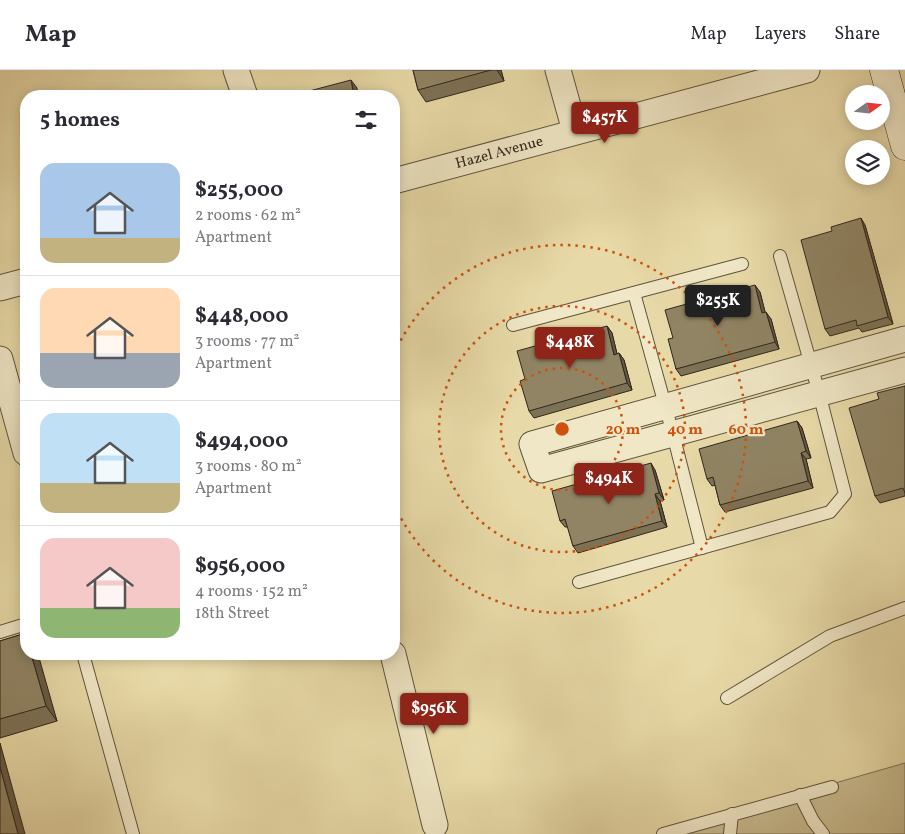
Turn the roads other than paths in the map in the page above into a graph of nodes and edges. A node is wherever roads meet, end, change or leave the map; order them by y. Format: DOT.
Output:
graph roads {
  1 [pos="236,70"];
  2 [pos="558,70"];
  3 [pos="807,70"];
  4 [pos="884,70"];
  5 [pos="242,90"];
  6 [pos="575,131"];
  7 [pos="905,146"];
  8 [pos="400,179"];
  9 [pos="780,256"];
  10 [pos="742,264"];
  11 [pos="20,282"];
  12 [pos="0,288"];
  13 [pos="634,293"];
  14 [pos="513,325"];
  15 [pos="905,339"];
  16 [pos="0,359"];
  17 [pos="810,365"];
  18 [pos="905,370"];
  19 [pos="819,394"];
  20 [pos="666,406"];
  21 [pos="20,431"];
  22 [pos="673,434"];
  23 [pos="702,548"];
  24 [pos="579,582"];
  25 [pos="905,608"];
  26 [pos="20,626"];
  27 [pos="0,632"];
  28 [pos="85,660"];
  29 [pos="395,660"];
  30 [pos="727,698"];
  31 [pos="832,787"];
  32 [pos="800,795"];
  33 [pos="732,814"];
  34 [pos="436,825"];
  35 [pos="133,834"];
  36 [pos="663,834"];
  37 [pos="730,834"];
  38 [pos="823,834"];
  1 -- 5 [label="street"];
  2 -- 6 [label="street"];
  3 -- 6 [label="street, Hazel Avenue"];
  4 -- 7 [label="main road"];
  6 -- 8 [label="street, Hazel Avenue"];
  9 -- 17 [label="lane"];
  10 -- 13 [label="lane"];
  11 -- 12 [label="street"];
  13 -- 14 [label="lane"];
  13 -- 20 [label="lane"];
  15 -- 17 [label="street"];
  16 -- 21 [label="street"];
  17 -- 19 [label="lane"];
  17 -- 20 [label="street"];
  18 -- 19 [label="street"];
  19 -- 22 [label="street"];
  19 -- 23 [label="lane"];
  20 -- 22 [label="lane"];
  20 -- 22 [label="street"];
  22 -- 23 [label="lane"];
  23 -- 24 [label="lane"];
  25 -- 30 [label="lane"];
  26 -- 27 [label="lane"];
  28 -- 35 [label="lane"];
  29 -- 34 [label="street"];
  31 -- 32 [label="lane"];
  32 -- 33 [label="lane"];
  32 -- 38 [label="lane"];
  33 -- 36 [label="lane"];
  33 -- 37 [label="lane"];
}
